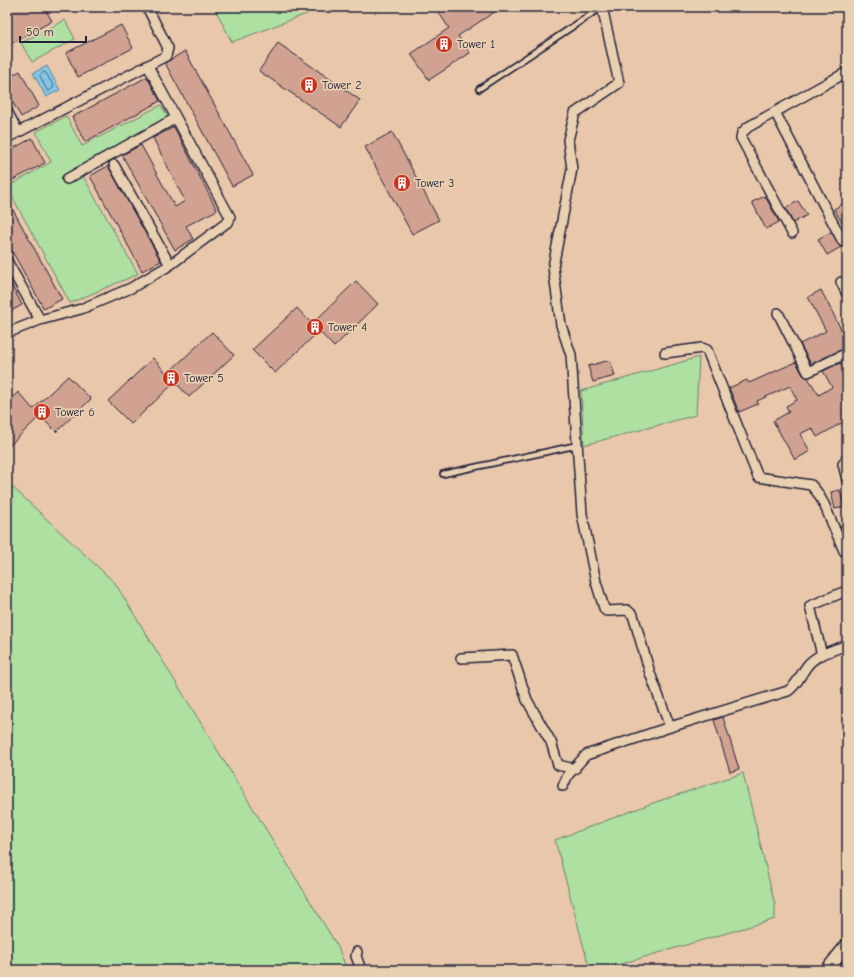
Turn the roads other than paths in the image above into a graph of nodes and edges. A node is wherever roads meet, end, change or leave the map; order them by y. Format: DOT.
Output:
graph roads {
  1 [pos="147,7"];
  2 [pos="602,7"];
  3 [pos="148,66"];
  4 [pos="847,72"];
  5 [pos="479,89"];
  6 [pos="7,112"];
  7 [pos="775,112"];
  8 [pos="176,118"];
  9 [pos="18,132"];
  10 [pos="7,138"];
  11 [pos="114,165"];
  12 [pos="67,179"];
  13 [pos="792,233"];
  14 [pos="843,242"];
  15 [pos="7,261"];
  16 [pos="170,265"];
  17 [pos="841,282"];
  18 [pos="847,294"];
  19 [pos="778,313"];
  20 [pos="40,320"];
  21 [pos="7,333"];
  22 [pos="665,353"];
  23 [pos="847,353"];
  24 [pos="578,445"];
  25 [pos="847,458"];
  26 [pos="443,474"];
  27 [pos="847,480"];
  28 [pos="847,551"];
  29 [pos="846,591"];
  30 [pos="847,645"];
  31 [pos="822,655"];
  32 [pos="461,658"];
  33 [pos="670,727"];
  34 [pos="575,769"];
  35 [pos="563,786"];
  36 [pos="847,945"];
  37 [pos="357,952"];
  38 [pos="361,970"];
  39 [pos="827,970"];
  1 -- 3 [label="street"];
  2 -- 5 [label="lane"];
  2 -- 24 [label="street"];
  3 -- 8 [label="street"];
  3 -- 9 [label="street"];
  4 -- 7 [label="street"];
  6 -- 9 [label="street"];
  7 -- 13 [label="street"];
  7 -- 14 [label="street"];
  8 -- 12 [label="street"];
  8 -- 16 [label="street"];
  9 -- 10 [label="street"];
  11 -- 16 [label="street"];
  15 -- 20 [label="street"];
  16 -- 20 [label="street"];
  17 -- 18 [label="street"];
  19 -- 23 [label="street"];
  20 -- 21 [label="street"];
  22 -- 28 [label="street"];
  24 -- 26 [label="lane"];
  24 -- 33 [label="street"];
  25 -- 27 [label="street"];
  29 -- 31 [label="street"];
  30 -- 31 [label="street"];
  31 -- 33 [label="street"];
  32 -- 34 [label="street"];
  33 -- 34 [label="street"];
  34 -- 35 [label="street"];
  36 -- 39 [label="street"];
  37 -- 38 [label="street"];
}
